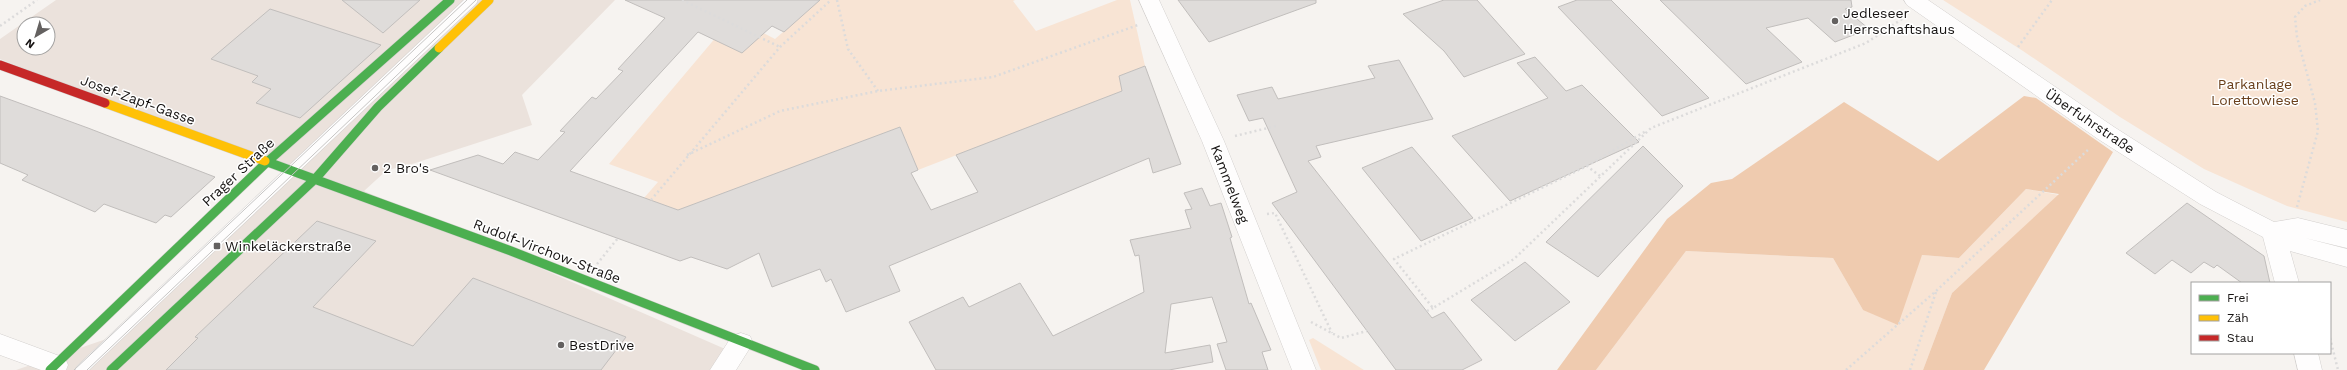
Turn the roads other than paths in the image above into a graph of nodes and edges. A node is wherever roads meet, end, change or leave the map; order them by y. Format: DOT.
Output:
graph roads {
  1 [pos="450,0"];
  2 [pos="472,0"];
  3 [pos="490,0"];
  4 [pos="1918,3"];
  5 [pos="1153,9"];
  6 [pos="0,65"];
  7 [pos="266,163"];
  8 [pos="292,170"];
  9 [pos="316,178"];
  10 [pos="2274,231"];
  11 [pos="2347,239"];
  12 [pos="2347,258"];
  13 [pos="2287,282"];
  14 [pos="742,342"];
  15 [pos="0,344"];
  16 [pos="2306,354"];
  17 [pos="57,368"];
  18 [pos="80,370"];
  19 [pos="111,370"];
  20 [pos="722,370"];
  21 [pos="815,370"];
  22 [pos="1304,370"];
  23 [pos="2310,370"];
  1 -- 7 [label="main road, Prager Straße"];
  2 -- 8 [label="lane"];
  3 -- 9 [label="main road"];
  4 -- 10 [label="street, Überfuhrstraße"];
  5 -- 22 [label="street, Kammelweg"];
  6 -- 7 [label="main road, Josef-Zapf-Gasse"];
  7 -- 8 [label="main road, Rudolf-Virchow-Straße"];
  7 -- 17 [label="main road, Prager Straße"];
  8 -- 9 [label="main road, Rudolf-Virchow-Straße"];
  8 -- 18 [label="lane"];
  9 -- 14 [label="main road, Rudolf-Virchow-Straße"];
  9 -- 19 [label="main road"];
  10 -- 11 [label="street"];
  10 -- 12 [label="street, Überfuhrstraße"];
  10 -- 13 [label="street"];
  14 -- 20 [label="street"];
  14 -- 21 [label="main road, Rudolf-Virchow-Straße"];
  15 -- 17 [label="street"];
  16 -- 23 [label="street"];
}
